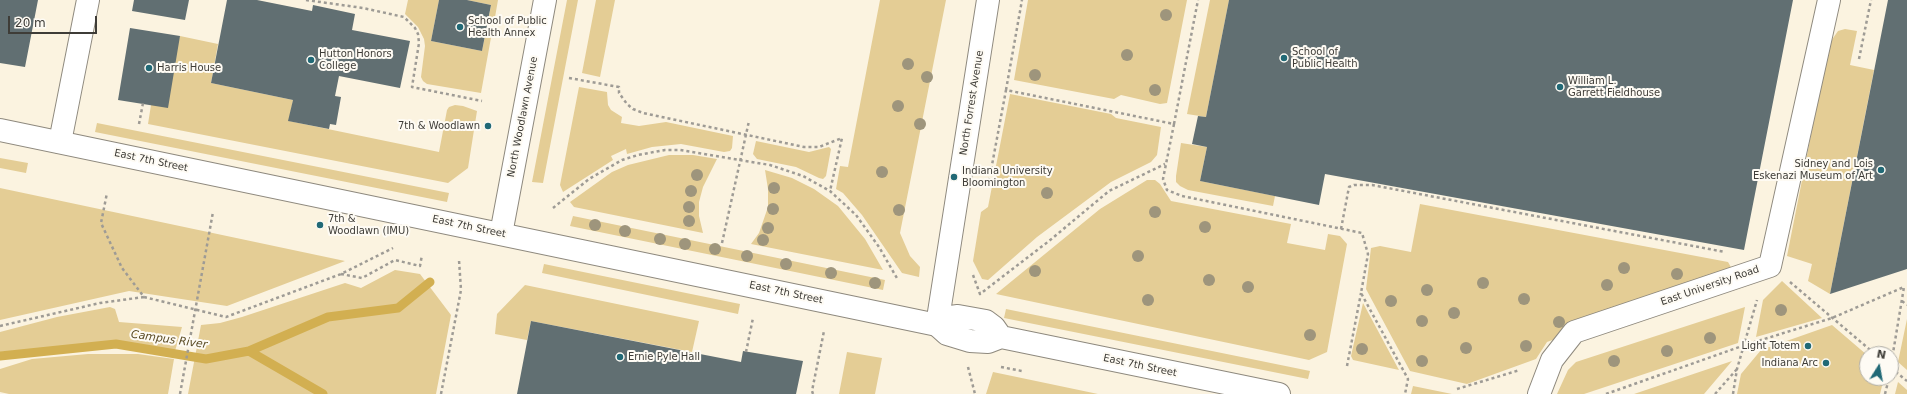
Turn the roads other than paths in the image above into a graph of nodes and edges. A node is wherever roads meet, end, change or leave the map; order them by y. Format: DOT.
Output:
graph roads {
  1 [pos="88,0"];
  2 [pos="545,0"];
  3 [pos="988,0"];
  4 [pos="1829,0"];
  5 [pos="0,130"];
  6 [pos="60,142"];
  7 [pos="500,234"];
  8 [pos="937,324"];
  9 [pos="1279,394"];
  10 [pos="1539,394"];
  1 -- 6 [label="street"];
  2 -- 7 [label="street, North Woodlawn Avenue"];
  3 -- 8 [label="street, North Forrest Avenue"];
  4 -- 10 [label="street, East University Road"];
  5 -- 6 [label="street, East 7th Street"];
  6 -- 7 [label="street, East 7th Street"];
  7 -- 8 [label="street, East 7th Street"];
  8 -- 9 [label="street, East 7th Street"];
}
